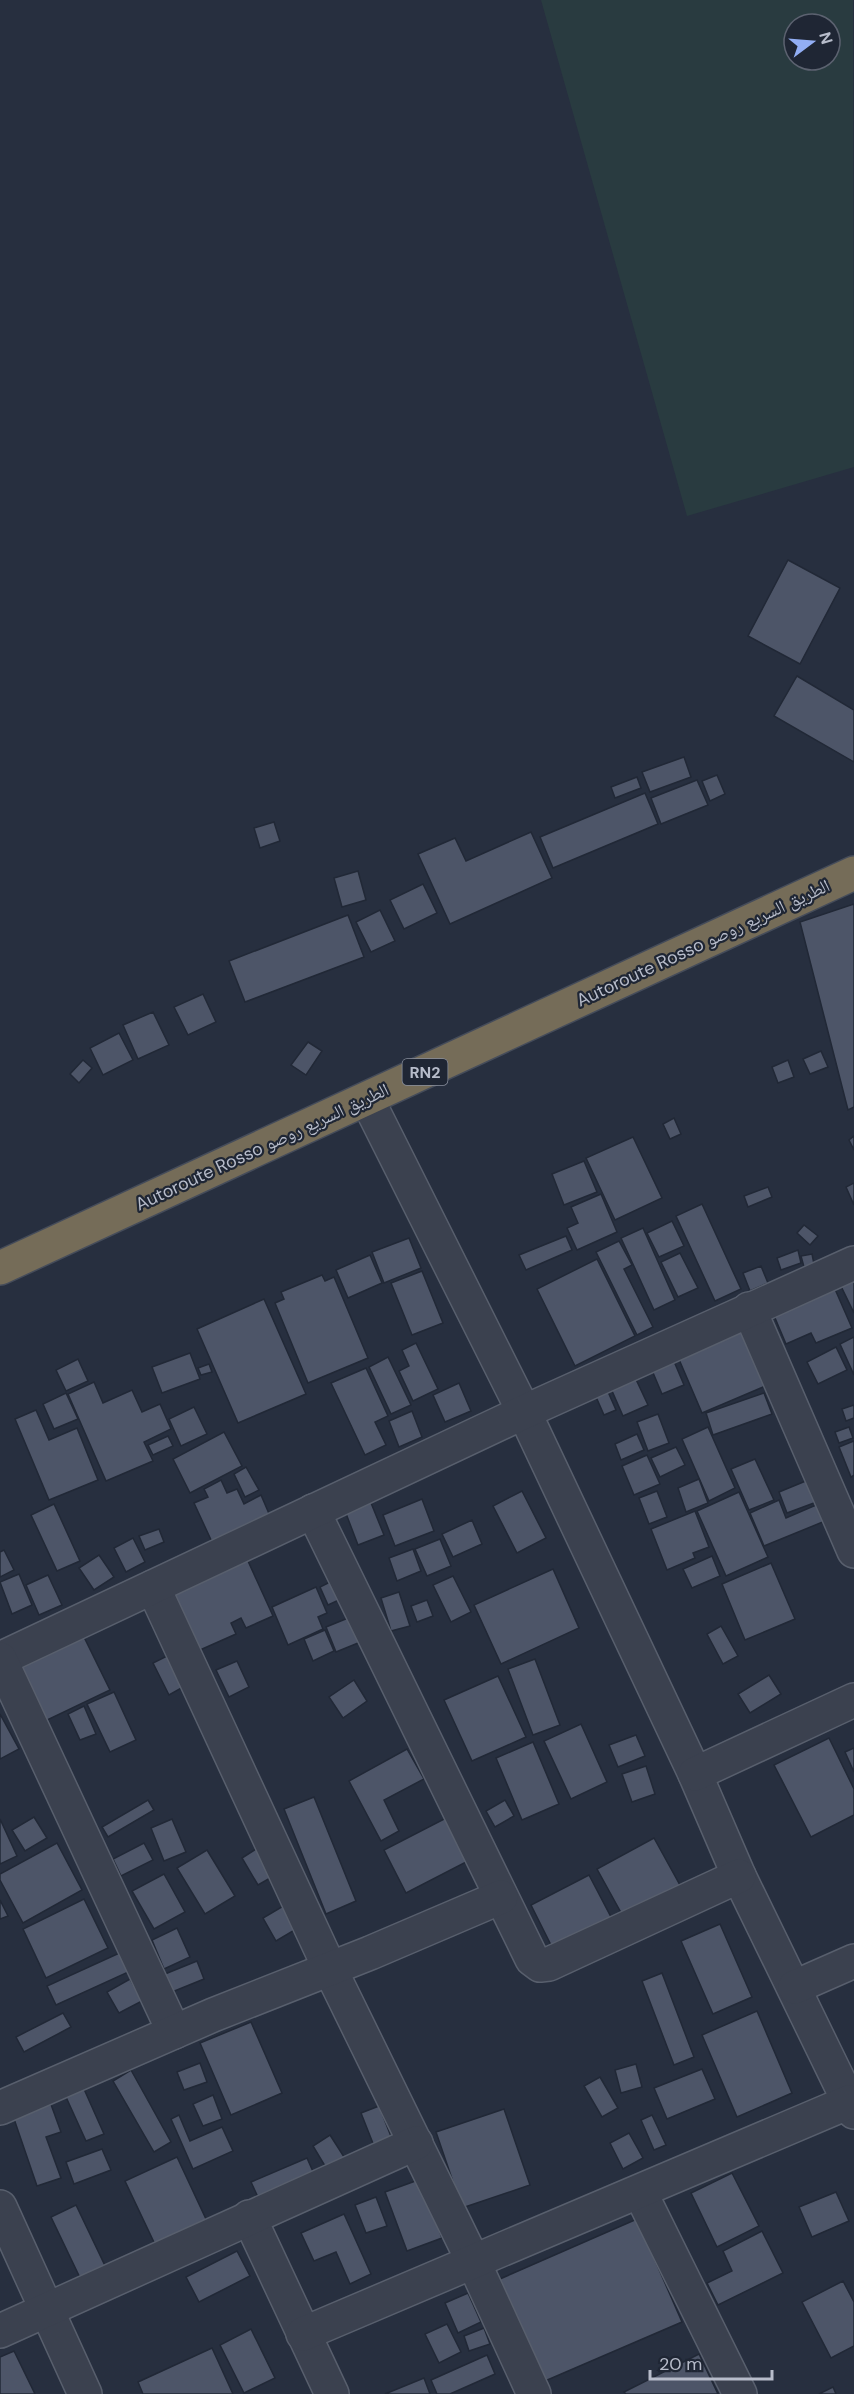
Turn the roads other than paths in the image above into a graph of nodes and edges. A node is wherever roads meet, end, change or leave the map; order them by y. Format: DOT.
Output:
graph roads {
  1 [pos="853,873"];
  2 [pos="367,1099"];
  3 [pos="854,1263"];
  4 [pos="0,1268"];
  5 [pos="749,1309"];
  6 [pos="524,1412"];
  7 [pos="313,1511"];
  8 [pos="854,1551"];
  9 [pos="153,1587"];
  10 [pos="0,1659"];
  11 [pos="854,1700"];
  12 [pos="695,1774"];
  13 [pos="739,1876"];
  14 [pos="501,1897"];
  15 [pos="854,1961"];
  16 [pos="330,1969"];
  17 [pos="795,1987"];
  18 [pos="174,2032"];
  19 [pos="852,2107"];
  20 [pos="0,2108"];
  21 [pos="416,2143"];
  22 [pos="640,2192"];
  23 [pos="0,2207"];
  24 [pos="249,2217"];
  25 [pos="474,2263"];
  26 [pos="47,2309"];
  27 [pos="0,2331"];
  28 [pos="303,2334"];
  29 [pos="86,2394"];
  30 [pos="332,2394"];
  31 [pos="534,2394"];
  32 [pos="740,2394"];
  1 -- 2 [label="highway, Autoroute Rosso الطريق السريع روصو / RN2"];
  2 -- 4 [label="highway, Autoroute Rosso الطريق السريع روصو / RN2"];
  2 -- 6 [label="street"];
  3 -- 5 [label="street"];
  5 -- 6 [label="street"];
  5 -- 8 [label="street"];
  6 -- 7 [label="street"];
  6 -- 12 [label="street"];
  7 -- 9 [label="street"];
  7 -- 14 [label="street"];
  9 -- 10 [label="street"];
  9 -- 16 [label="street"];
  10 -- 18 [label="street"];
  11 -- 12 [label="street"];
  12 -- 13 [label="street"];
  13 -- 14 [label="street"];
  13 -- 17 [label="street"];
  14 -- 16 [label="street"];
  15 -- 17 [label="street"];
  16 -- 18 [label="street"];
  16 -- 21 [label="street"];
  17 -- 19 [label="street"];
  18 -- 20 [label="street"];
  19 -- 22 [label="street"];
  21 -- 24 [label="street"];
  21 -- 25 [label="street"];
  22 -- 25 [label="street"];
  22 -- 32 [label="street"];
  23 -- 26 [label="street"];
  24 -- 26 [label="street"];
  24 -- 28 [label="street"];
  25 -- 28 [label="street"];
  25 -- 31 [label="street"];
  26 -- 27 [label="street"];
  26 -- 29 [label="street"];
  28 -- 30 [label="street"];
}
